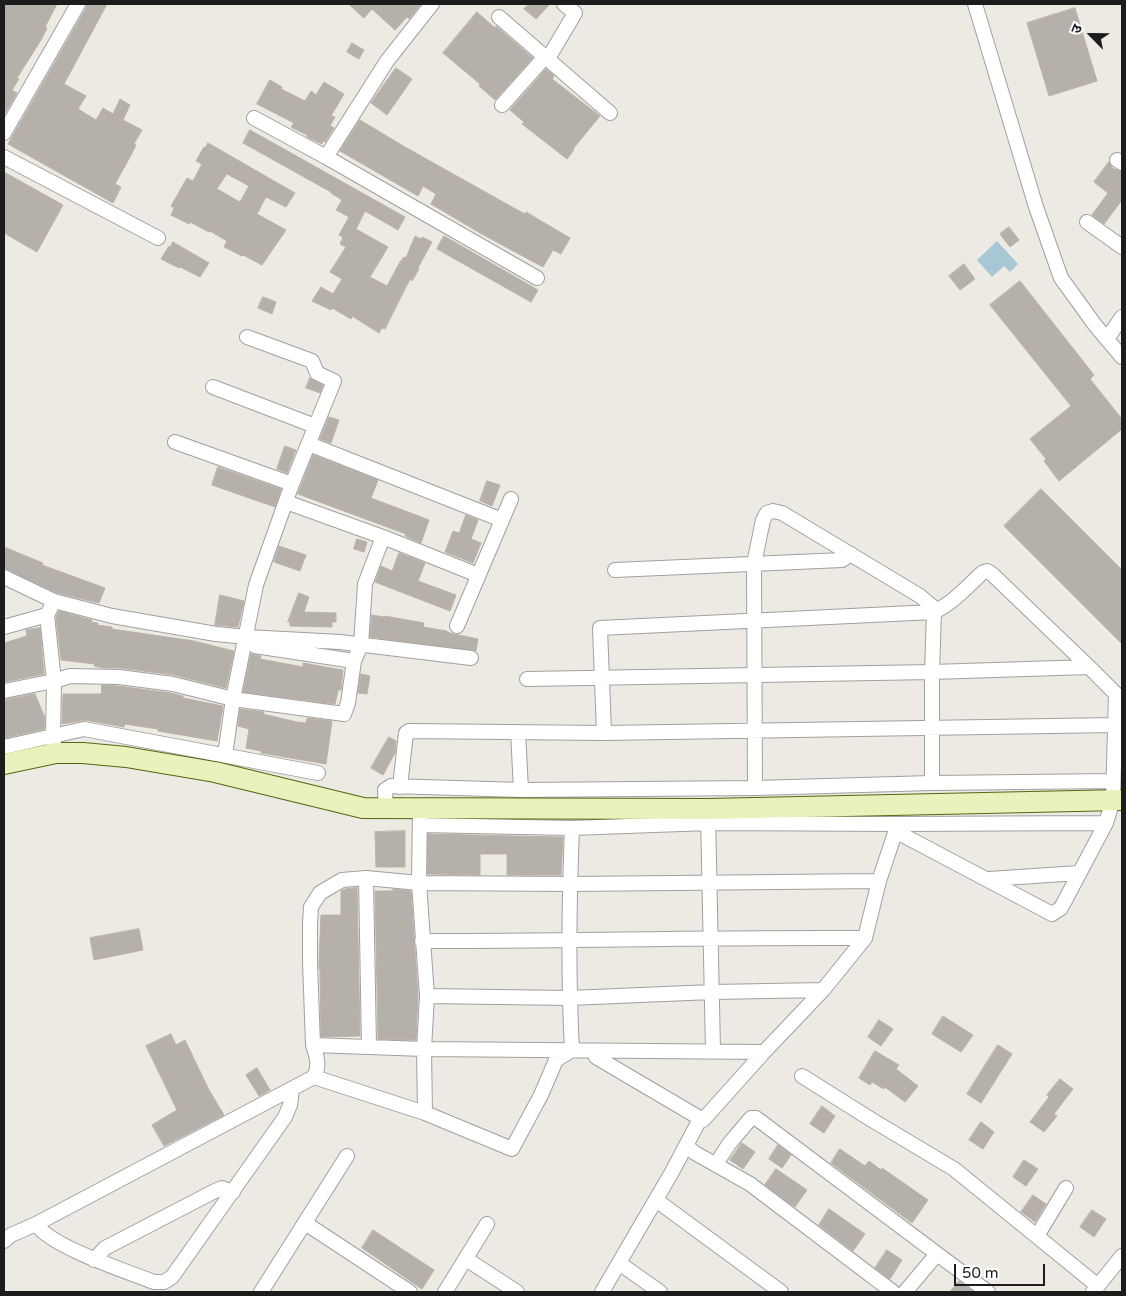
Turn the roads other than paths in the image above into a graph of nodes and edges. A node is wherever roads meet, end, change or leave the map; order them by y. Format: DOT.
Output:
graph roads {
  1 [pos="78,4"];
  2 [pos="432,4"];
  3 [pos="564,4"];
  4 [pos="975,4"];
  5 [pos="499,17"];
  6 [pos="544,58"];
  7 [pos="502,105"];
  8 [pos="610,113"];
  9 [pos="254,118"];
  10 [pos="4,133"];
  11 [pos="4,157"];
  12 [pos="326,157"];
  13 [pos="1087,222"];
  14 [pos="158,238"];
  15 [pos="1122,247"];
  16 [pos="536,278"];
  17 [pos="1122,317"];
  18 [pos="247,337"];
  19 [pos="1107,339"];
  20 [pos="1122,358"];
  21 [pos="213,387"];
  22 [pos="316,426"];
  23 [pos="175,442"];
  24 [pos="309,444"];
  25 [pos="292,484"];
  26 [pos="510,499"];
  27 [pos="286,502"];
  28 [pos="502,520"];
  29 [pos="383,537"];
  30 [pos="851,554"];
  31 [pos="754,564"];
  32 [pos="616,570"];
  33 [pos="478,576"];
  34 [pos="4,578"];
  35 [pos="54,601"];
  36 [pos="934,612"];
  37 [pos="47,615"];
  38 [pos="754,620"];
  39 [pos="457,626"];
  40 [pos="4,627"];
  41 [pos="246,641"];
  42 [pos="361,645"];
  43 [pos="471,658"];
  44 [pos="354,661"];
  45 [pos="1089,667"];
  46 [pos="932,672"];
  47 [pos="755,675"];
  48 [pos="602,678"];
  49 [pos="527,679"];
  50 [pos="54,681"];
  51 [pos="4,691"];
  52 [pos="233,698"];
  53 [pos="1115,725"];
  54 [pos="932,728"];
  55 [pos="755,730"];
  56 [pos="518,732"];
  57 [pos="604,733"];
  58 [pos="54,744"];
  59 [pos="4,746"];
  60 [pos="225,755"];
  61 [pos="4,764"];
  62 [pos="318,772"];
  63 [pos="932,783"];
  64 [pos="400,787"];
  65 [pos="755,788"];
  66 [pos="521,790"];
  67 [pos="1116,794"];
  68 [pos="386,808"];
  69 [pos="708,816"];
  70 [pos="420,817"];
  71 [pos="1106,823"];
  72 [pos="897,827"];
  73 [pos="572,828"];
  74 [pos="1079,873"];
  75 [pos="366,878"];
  76 [pos="988,879"];
  77 [pos="879,881"];
  78 [pos="710,882"];
  79 [pos="419,883"];
  80 [pos="570,884"];
  81 [pos="711,937"];
  82 [pos="865,938"];
  83 [pos="422,941"];
  84 [pos="570,941"];
  85 [pos="823,990"];
  86 [pos="712,992"];
  87 [pos="427,996"];
  88 [pos="569,998"];
  89 [pos="313,1045"];
  90 [pos="369,1047"];
  91 [pos="424,1049"];
  92 [pos="572,1050"];
  93 [pos="594,1051"];
  94 [pos="713,1051"];
  95 [pos="764,1052"];
  96 [pos="802,1076"];
  97 [pos="314,1077"];
  98 [pos="292,1090"];
  99 [pos="425,1113"];
  100 [pos="700,1119"];
  101 [pos="686,1146"];
  102 [pos="347,1156"];
  103 [pos="716,1164"];
  104 [pos="1066,1188"];
  105 [pos="233,1192"];
  106 [pos="656,1200"];
  107 [pos="305,1223"];
  108 [pos="36,1224"];
  109 [pos="487,1224"];
  110 [pos="1037,1236"];
  111 [pos="4,1241"];
  112 [pos="937,1254"];
  113 [pos="1122,1256"];
  114 [pos="466,1259"];
  115 [pos="94,1260"];
  116 [pos="620,1263"];
  117 [pos="1095,1289"];
  118 [pos="267,1290"];
  119 [pos="410,1292"];
  120 [pos="445,1292"];
  121 [pos="517,1292"];
  122 [pos="602,1292"];
  123 [pos="660,1292"];
  124 [pos="781,1292"];
  125 [pos="893,1292"];
  126 [pos="905,1292"];
  127 [pos="988,1292"];
  1 -- 10 [label="street"];
  2 -- 12 [label="street"];
  3 -- 6 [label="street"];
  4 -- 19 [label="street"];
  5 -- 6 [label="street"];
  6 -- 7 [label="street"];
  6 -- 8 [label="street"];
  9 -- 12 [label="street"];
  11 -- 14 [label="street"];
  12 -- 16 [label="street"];
  13 -- 15 [label="street"];
  17 -- 19 [label="street"];
  18 -- 22 [label="street"];
  19 -- 20 [label="street"];
  21 -- 22 [label="street"];
  22 -- 24 [label="street"];
  23 -- 25 [label="street"];
  24 -- 25 [label="street"];
  24 -- 28 [label="street"];
  25 -- 27 [label="street"];
  26 -- 28 [label="street"];
  27 -- 29 [label="street"];
  27 -- 41 [label="street"];
  28 -- 33 [label="street"];
  29 -- 33 [label="street"];
  29 -- 42 [label="street"];
  30 -- 31 [label="street"];
  30 -- 31 [label="street"];
  30 -- 36 [label="street"];
  31 -- 32 [label="street"];
  31 -- 38 [label="street"];
  33 -- 39 [label="street"];
  34 -- 35 [label="street"];
  35 -- 37 [label="street"];
  35 -- 41 [label="street"];
  36 -- 38 [label="street"];
  36 -- 45 [label="street"];
  36 -- 46 [label="street"];
  37 -- 40 [label="street"];
  37 -- 50 [label="street"];
  38 -- 47 [label="street"];
  38 -- 48 [label="street"];
  41 -- 42 [label="street"];
  41 -- 44 [label="street"];
  41 -- 52 [label="street"];
  42 -- 43 [label="street"];
  42 -- 44 [label="street"];
  44 -- 52 [label="street"];
  45 -- 46 [label="street"];
  45 -- 53 [label="street"];
  46 -- 47 [label="street"];
  46 -- 54 [label="street"];
  47 -- 48 [label="street"];
  47 -- 55 [label="street"];
  48 -- 49 [label="street"];
  48 -- 57 [label="street"];
  50 -- 51 [label="street"];
  50 -- 52 [label="street"];
  50 -- 58 [label="street"];
  52 -- 60 [label="street"];
  53 -- 54 [label="street"];
  53 -- 67 [label="street"];
  54 -- 55 [label="street"];
  54 -- 63 [label="street"];
  55 -- 57 [label="street"];
  55 -- 65 [label="street"];
  56 -- 57 [label="street"];
  56 -- 64 [label="street"];
  56 -- 66 [label="street"];
  58 -- 59 [label="street"];
  58 -- 60 [label="street"];
  58 -- 61 [label="street"];
  58 -- 68 [label="street"];
  60 -- 62 [label="street"];
  63 -- 65 [label="street"];
  63 -- 67 [label="street"];
  64 -- 66 [label="street"];
  64 -- 68 [label="street"];
  65 -- 66 [label="street"];
  67 -- 69 [label="street"];
  67 -- 71 [label="street"];
  68 -- 70 [label="street"];
  69 -- 70 [label="street"];
  69 -- 72 [label="street"];
  69 -- 73 [label="street"];
  69 -- 78 [label="street"];
  70 -- 73 [label="street"];
  70 -- 79 [label="street"];
  71 -- 72 [label="street"];
  71 -- 74 [label="street"];
  72 -- 76 [label="street"];
  72 -- 77 [label="street"];
  73 -- 80 [label="street"];
  74 -- 76 [label="street"];
  74 -- 76 [label="street"];
  75 -- 79 [label="street"];
  75 -- 89 [label="street"];
  75 -- 90 [label="street"];
  77 -- 78 [label="street"];
  77 -- 82 [label="street"];
  78 -- 80 [label="street"];
  78 -- 81 [label="street"];
  79 -- 80 [label="street"];
  79 -- 83 [label="street"];
  80 -- 84 [label="street"];
  81 -- 82 [label="street"];
  81 -- 84 [label="street"];
  81 -- 86 [label="street"];
  82 -- 85 [label="street"];
  83 -- 84 [label="street"];
  83 -- 87 [label="street"];
  84 -- 88 [label="street"];
  85 -- 86 [label="street"];
  85 -- 95 [label="street"];
  86 -- 88 [label="street"];
  86 -- 94 [label="street"];
  87 -- 88 [label="street"];
  87 -- 91 [label="street"];
  88 -- 92 [label="street"];
  89 -- 90 [label="street"];
  89 -- 97 [label="street"];
  90 -- 91 [label="street"];
  91 -- 92 [label="street"];
  91 -- 99 [label="street"];
  92 -- 93 [label="street"];
  92 -- 99 [label="street"];
  93 -- 94 [label="street"];
  93 -- 100 [label="street"];
  94 -- 95 [label="street"];
  95 -- 100 [label="street"];
  96 -- 110 [label="street"];
  97 -- 98 [label="street"];
  97 -- 99 [label="street"];
  98 -- 105 [label="street"];
  98 -- 108 [label="street"];
  100 -- 101 [label="street"];
  101 -- 103 [label="street"];
  101 -- 106 [label="street"];
  102 -- 107 [label="street"];
  103 -- 112 [label="street"];
  103 -- 125 [label="street"];
  104 -- 110 [label="street"];
  105 -- 115 [label="street"];
  105 -- 115 [label="street"];
  106 -- 116 [label="street"];
  106 -- 124 [label="street"];
  107 -- 118 [label="street"];
  107 -- 119 [label="street"];
  108 -- 111 [label="street"];
  108 -- 115 [label="street"];
  109 -- 114 [label="street"];
  110 -- 117 [label="street"];
  112 -- 126 [label="street"];
  112 -- 127 [label="street"];
  113 -- 117 [label="street"];
  114 -- 120 [label="street"];
  114 -- 121 [label="street"];
  116 -- 122 [label="street"];
  116 -- 123 [label="street"];
}
